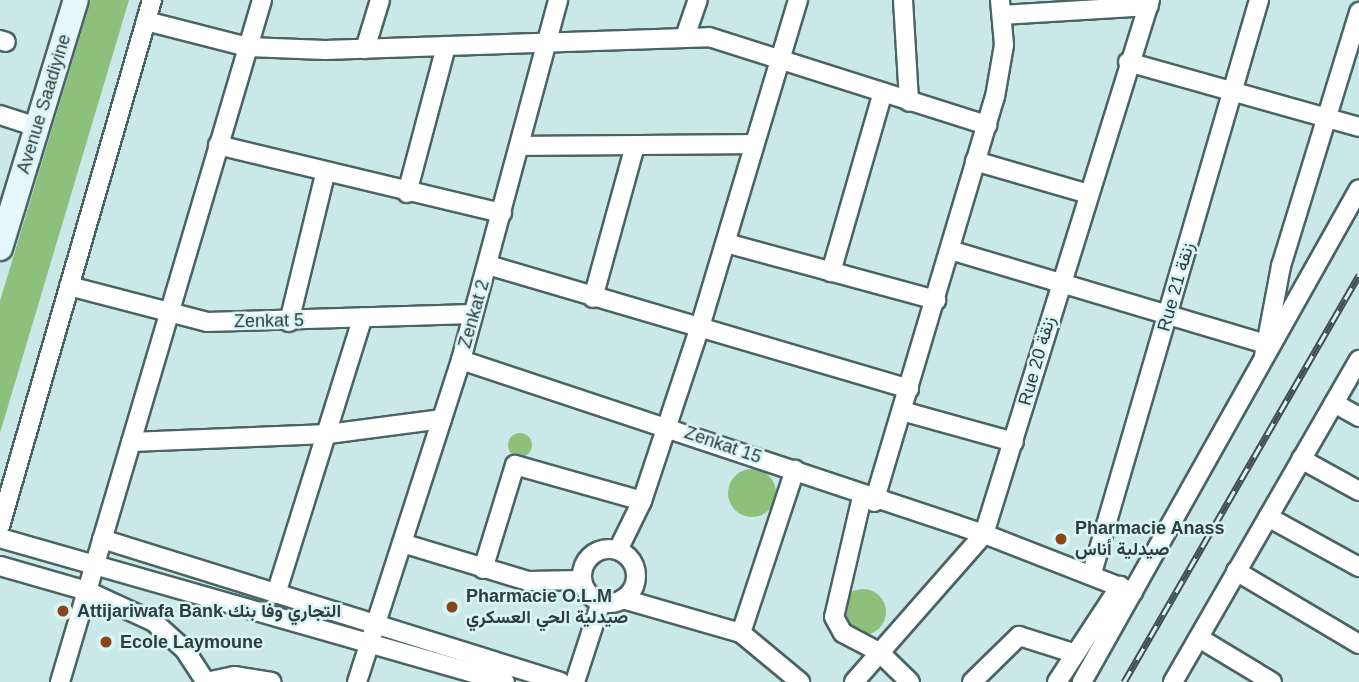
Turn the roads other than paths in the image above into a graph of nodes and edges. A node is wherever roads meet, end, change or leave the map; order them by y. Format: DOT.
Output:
graph roads {
  1 [pos="76,0"];
  2 [pos="152,0"];
  3 [pos="261,0"];
  4 [pos="380,0"];
  5 [pos="558,0"];
  6 [pos="698,0"];
  7 [pos="798,0"];
  8 [pos="903,0"];
  9 [pos="1259,0"];
  10 [pos="1149,3"];
  11 [pos="1001,7"];
  12 [pos="1359,12"];
  13 [pos="146,21"];
  14 [pos="686,34"];
  15 [pos="547,41"];
  16 [pos="446,46"];
  17 [pos="248,47"];
  18 [pos="365,49"];
  19 [pos="781,56"];
  20 [pos="1128,62"];
  21 [pos="883,92"];
  22 [pos="1232,92"];
  23 [pos="909,102"];
  24 [pos="0,116"];
  25 [pos="1327,118"];
  26 [pos="987,125"];
  27 [pos="38,127"];
  28 [pos="1359,127"];
  29 [pos="754,144"];
  30 [pos="218,145"];
  31 [pos="522,146"];
  32 [pos="635,146"];
  33 [pos="975,161"];
  34 [pos="325,174"];
  35 [pos="9,188"];
  36 [pos="1359,189"];
  37 [pos="407,193"];
  38 [pos="1085,193"];
  39 [pos="502,213"];
  40 [pos="726,243"];
  41 [pos="0,248"];
  42 [pos="950,250"];
  43 [pos="488,265"];
  44 [pos="831,272"];
  45 [pos="1059,280"];
  46 [pos="69,286"];
  47 [pos="593,298"];
  48 [pos="936,300"];
  49 [pos="1169,313"];
  50 [pos="473,314"];
  51 [pos="168,315"];
  52 [pos="363,317"];
  53 [pos="289,321"];
  54 [pos="699,330"];
  55 [pos="1265,344"];
  56 [pos="461,360"];
  57 [pos="1359,360"];
  58 [pos="1264,364"];
  59 [pos="909,389"];
  60 [pos="1334,403"];
  61 [pos="902,411"];
  62 [pos="1359,417"];
  63 [pos="442,419"];
  64 [pos="668,426"];
  65 [pos="328,434"];
  66 [pos="131,442"];
  67 [pos="1014,442"];
  68 [pos="1301,459"];
  69 [pos="795,470"];
  70 [pos="1359,491"];
  71 [pos="868,499"];
  72 [pos="642,501"];
  73 [pos="1268,517"];
  74 [pos="0,526"];
  75 [pos="984,534"];
  76 [pos="0,538"];
  77 [pos="102,539"];
  78 [pos="402,543"];
  79 [pos="618,550"];
  80 [pos="95,562"];
  81 [pos="0,566"];
  82 [pos="1359,567"];
  83 [pos="483,569"];
  84 [pos="1236,571"];
  85 [pos="1091,573"];
  86 [pos="583,580"];
  87 [pos="1127,589"];
  88 [pos="87,591"];
  89 [pos="276,594"];
  90 [pos="623,599"];
  91 [pos="601,602"];
  92 [pos="374,632"];
  93 [pos="741,633"];
  94 [pos="1199,638"];
  95 [pos="1359,644"];
  96 [pos="879,652"];
  97 [pos="1073,653"];
  98 [pos="1260,679"];
  99 [pos="60,682"];
  100 [pos="206,682"];
  101 [pos="272,682"];
  102 [pos="357,682"];
  103 [pos="505,682"];
  104 [pos="560,682"];
  105 [pos="575,682"];
  106 [pos="800,682"];
  107 [pos="854,682"];
  108 [pos="910,682"];
  109 [pos="972,682"];
  110 [pos="1057,682"];
  111 [pos="1082,682"];
  112 [pos="1174,682"];
  1 -- 27 [label="main road, Avenue Saadiyine"];
  2 -- 13 [label="street"];
  3 -- 17 [label="street"];
  4 -- 18 [label="street"];
  5 -- 15 [label="street, Zenkat 2"];
  6 -- 14 [label="street"];
  7 -- 19 [label="street"];
  8 -- 23 [label="street"];
  9 -- 22 [label="street, Rue 21 زنقة"];
  10 -- 11 [label="street"];
  10 -- 20 [label="street, Rue 20 زنقة"];
  11 -- 26 [label="street"];
  12 -- 25 [label="street"];
  13 -- 17 [label="street"];
  13 -- 46 [label="street"];
  14 -- 15 [label="street"];
  14 -- 19 [label="street"];
  15 -- 16 [label="street"];
  15 -- 31 [label="street, Zenkat 2"];
  16 -- 18 [label="street"];
  16 -- 37 [label="street"];
  17 -- 18 [label="street"];
  17 -- 30 [label="street"];
  19 -- 21 [label="street"];
  19 -- 29 [label="street"];
  20 -- 22 [label="street"];
  20 -- 38 [label="street, Rue 20 زنقة"];
  21 -- 23 [label="street"];
  21 -- 44 [label="street"];
  22 -- 25 [label="street"];
  22 -- 49 [label="street, Rue 21 زنقة"];
  23 -- 26 [label="street"];
  24 -- 27 [label="street"];
  25 -- 28 [label="street"];
  25 -- 55 [label="street"];
  26 -- 33 [label="street"];
  27 -- 35 [label="main road, Avenue Saadiyine"];
  29 -- 32 [label="street"];
  29 -- 40 [label="street"];
  30 -- 34 [label="street"];
  30 -- 51 [label="street"];
  31 -- 32 [label="street"];
  31 -- 39 [label="street, Zenkat 2"];
  32 -- 47 [label="street"];
  33 -- 38 [label="street"];
  33 -- 42 [label="street"];
  34 -- 37 [label="street"];
  34 -- 53 [label="street"];
  35 -- 41 [label="main road, Avenue Saadiyine"];
  36 -- 58 [label="street"];
  37 -- 39 [label="street"];
  38 -- 45 [label="street, Rue 20 زنقة"];
  39 -- 43 [label="street, Zenkat 2"];
  40 -- 44 [label="street"];
  40 -- 54 [label="street"];
  42 -- 45 [label="street"];
  42 -- 48 [label="street"];
  43 -- 47 [label="street"];
  43 -- 50 [label="street, Zenkat 2"];
  44 -- 48 [label="street"];
  45 -- 49 [label="street"];
  45 -- 67 [label="street, Rue 20 زنقة"];
  46 -- 51 [label="street, Zenkat 5"];
  46 -- 74 [label="street"];
  47 -- 54 [label="street"];
  48 -- 59 [label="street"];
  49 -- 55 [label="street"];
  49 -- 85 [label="street, Rue 21 زنقة"];
  50 -- 52 [label="street, Zenkat 5"];
  50 -- 56 [label="street, Zenkat 2"];
  51 -- 53 [label="street, Zenkat 5"];
  51 -- 66 [label="street"];
  52 -- 53 [label="street, Zenkat 5"];
  52 -- 65 [label="street"];
  54 -- 59 [label="street"];
  54 -- 64 [label="street"];
  55 -- 58 [label="street"];
  56 -- 63 [label="street, Zenkat 2"];
  56 -- 64 [label="street, Zenkat 15"];
  57 -- 60 [label="street"];
  58 -- 87 [label="street"];
  59 -- 61 [label="street"];
  60 -- 62 [label="street"];
  60 -- 68 [label="street"];
  61 -- 67 [label="street"];
  61 -- 71 [label="street"];
  63 -- 65 [label="street"];
  63 -- 78 [label="street, Zenkat 2"];
  64 -- 69 [label="street, Zenkat 15"];
  64 -- 72 [label="street"];
  65 -- 66 [label="street"];
  65 -- 89 [label="street"];
  66 -- 77 [label="street"];
  67 -- 75 [label="street, Rue 20 زنقة"];
  68 -- 70 [label="street"];
  68 -- 73 [label="street"];
  69 -- 71 [label="street, Zenkat 15"];
  69 -- 93 [label="street"];
  71 -- 75 [label="street, Zenkat 15"];
  71 -- 96 [label="street"];
  72 -- 79 [label="street"];
  72 -- 83 [label="street"];
  73 -- 82 [label="street"];
  73 -- 84 [label="street"];
  75 -- 85 [label="street, Zenkat 15"];
  75 -- 96 [label="street, Rue 20 زنقة"];
  76 -- 80 [label="street"];
  77 -- 80 [label="street"];
  77 -- 89 [label="street"];
  78 -- 83 [label="street"];
  78 -- 92 [label="street, Zenkat 2"];
  79 -- 86 [label="street"];
  79 -- 90 [label="street"];
  80 -- 88 [label="street"];
  80 -- 92 [label="street"];
  81 -- 88 [label="street"];
  83 -- 86 [label="street"];
  84 -- 94 [label="street"];
  84 -- 95 [label="street"];
  85 -- 87 [label="street, Zenkat 15"];
  86 -- 91 [label="street"];
  87 -- 97 [label="street"];
  87 -- 111 [label="street"];
  88 -- 99 [label="street"];
  88 -- 100 [label="street"];
  89 -- 92 [label="street"];
  90 -- 91 [label="street"];
  90 -- 93 [label="street"];
  91 -- 105 [label="street"];
  92 -- 102 [label="street, Zenkat 2"];
  92 -- 103 [label="street"];
  92 -- 104 [label="street"];
  93 -- 106 [label="street"];
  94 -- 98 [label="street"];
  94 -- 112 [label="street"];
  96 -- 107 [label="street, Rue 20 زنقة"];
  96 -- 108 [label="street"];
  97 -- 109 [label="street"];
  97 -- 110 [label="street"];
  100 -- 101 [label="street"];
}
